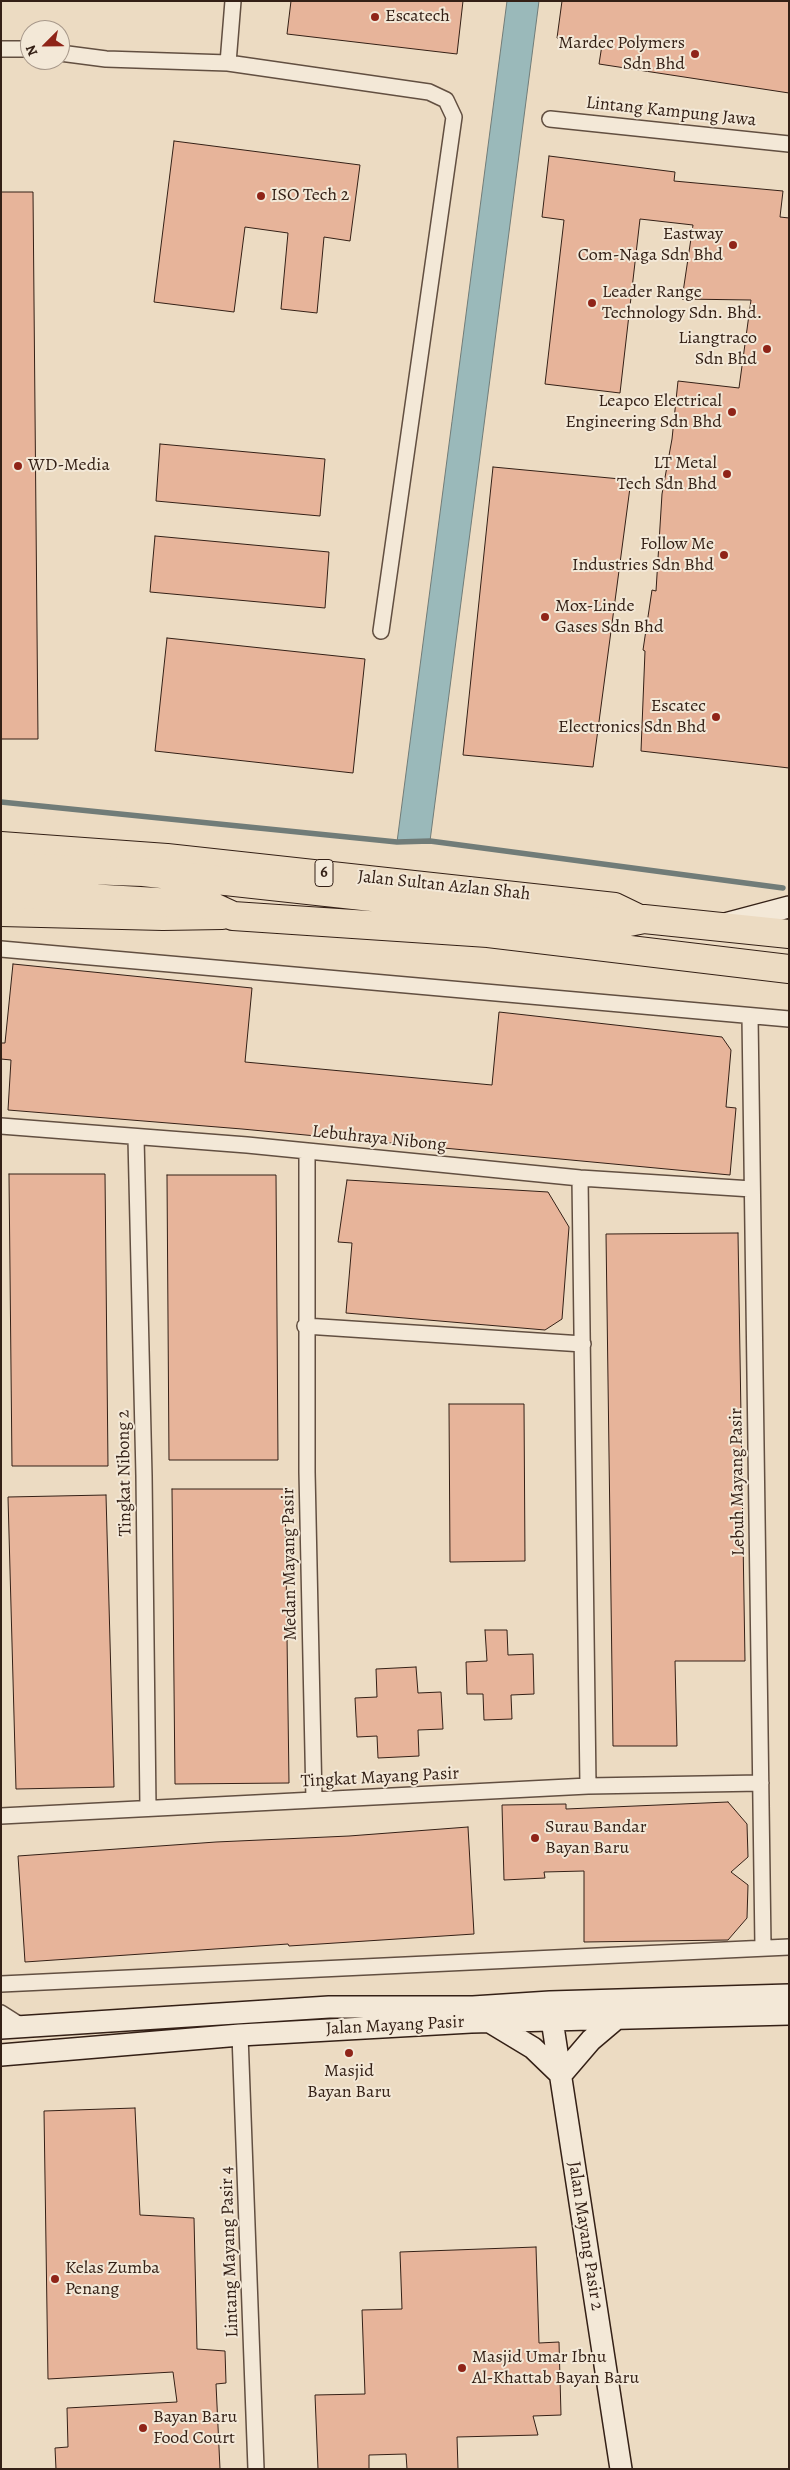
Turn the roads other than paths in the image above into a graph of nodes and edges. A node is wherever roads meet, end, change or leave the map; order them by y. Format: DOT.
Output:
graph roads {
  1 [pos="234,1"];
  2 [pos="1,49"];
  3 [pos="20,49"];
  4 [pos="70,54"];
  5 [pos="228,63"];
  6 [pos="550,119"];
  7 [pos="789,144"];
  8 [pos="381,631"];
  9 [pos="1,844"];
  10 [pos="1,867"];
  11 [pos="1,893"];
  12 [pos="789,907"];
  13 [pos="1,914"];
  14 [pos="233,916"];
  15 [pos="644,919"];
  16 [pos="720,925"];
  17 [pos="789,934"];
  18 [pos="1,949"];
  19 [pos="789,969"];
  20 [pos="750,1016"];
  21 [pos="789,1019"];
  22 [pos="1,1126"];
  23 [pos="136,1138"];
  24 [pos="308,1151"];
  25 [pos="580,1178"];
  26 [pos="752,1189"];
  27 [pos="305,1326"];
  28 [pos="583,1344"];
  29 [pos="761,1783"];
  30 [pos="588,1786"];
  31 [pos="314,1800"];
  32 [pos="148,1808"];
  33 [pos="1,1816"];
  34 [pos="789,1947"];
  35 [pos="763,1948"];
  36 [pos="1,1984"];
  37 [pos="789,1995"];
  38 [pos="551,2011"];
  39 [pos="1,2013"];
  40 [pos="789,2014"];
  41 [pos="617,2018"];
  42 [pos="489,2022"];
  43 [pos="24,2027"];
  44 [pos="1,2028"];
  45 [pos="240,2035"];
  46 [pos="1,2055"];
  47 [pos="561,2075"];
  48 [pos="256,2469"];
  49 [pos="621,2469"];
  1 -- 5 [label="street"];
  2 -- 3 [label="street"];
  4 -- 5 [label="street"];
  5 -- 8 [label="street"];
  6 -- 7 [label="street, Lintang Kampung Jawa"];
  9 -- 15 [label="main road, Jalan Sultan Azlan Shah / 6"];
  10 -- 15 [label="highway, Jalan Sultan Azlan Shah / 6"];
  11 -- 14 [label="highway"];
  12 -- 16 [label="street"];
  13 -- 14 [label="main road"];
  14 -- 19 [label="highway"];
  15 -- 16 [label="highway, Jalan Sultan Azlan Shah / 6"];
  16 -- 17 [label="highway, Jalan Sultan Azlan Shah / 6"];
  18 -- 20 [label="street"];
  20 -- 21 [label="street"];
  20 -- 26 [label="street, Lebuh Mayang Pasir"];
  22 -- 23 [label="street, Lebuhraya Nibong"];
  23 -- 24 [label="street, Lebuhraya Nibong"];
  23 -- 32 [label="street, Tingkat Nibong 2"];
  24 -- 25 [label="street, Lebuhraya Nibong"];
  24 -- 27 [label="street, Medan Mayang Pasir"];
  25 -- 26 [label="street, Lebuhraya Nibong"];
  25 -- 28 [label="street"];
  26 -- 29 [label="street, Lebuh Mayang Pasir"];
  27 -- 28 [label="street"];
  27 -- 31 [label="street, Medan Mayang Pasir"];
  28 -- 30 [label="street"];
  29 -- 30 [label="street, Tingkat Mayang Pasir"];
  29 -- 35 [label="street, Lebuh Mayang Pasir"];
  30 -- 31 [label="street, Tingkat Mayang Pasir"];
  31 -- 32 [label="street, Tingkat Mayang Pasir"];
  32 -- 33 [label="street, Tingkat Mayang Pasir"];
  34 -- 35 [label="street"];
  35 -- 36 [label="street"];
  37 -- 38 [label="street, Jalan Mayang Pasir"];
  38 -- 41 [label="street, Jalan Mayang Pasir"];
  38 -- 42 [label="street, Jalan Mayang Pasir"];
  38 -- 43 [label="street, Jalan Mayang Pasir"];
  38 -- 47 [label="street, Jalan Mayang Pasir 2"];
  39 -- 43 [label="street"];
  40 -- 41 [label="street, Jalan Mayang Pasir"];
  41 -- 47 [label="street"];
  42 -- 45 [label="street, Jalan Mayang Pasir"];
  42 -- 47 [label="street"];
  43 -- 44 [label="street, Jalan Mayang Pasir"];
  45 -- 46 [label="street, Jalan Mayang Pasir"];
  45 -- 48 [label="street, Lintang Mayang Pasir 4"];
  47 -- 49 [label="street, Jalan Mayang Pasir 2"];
}
